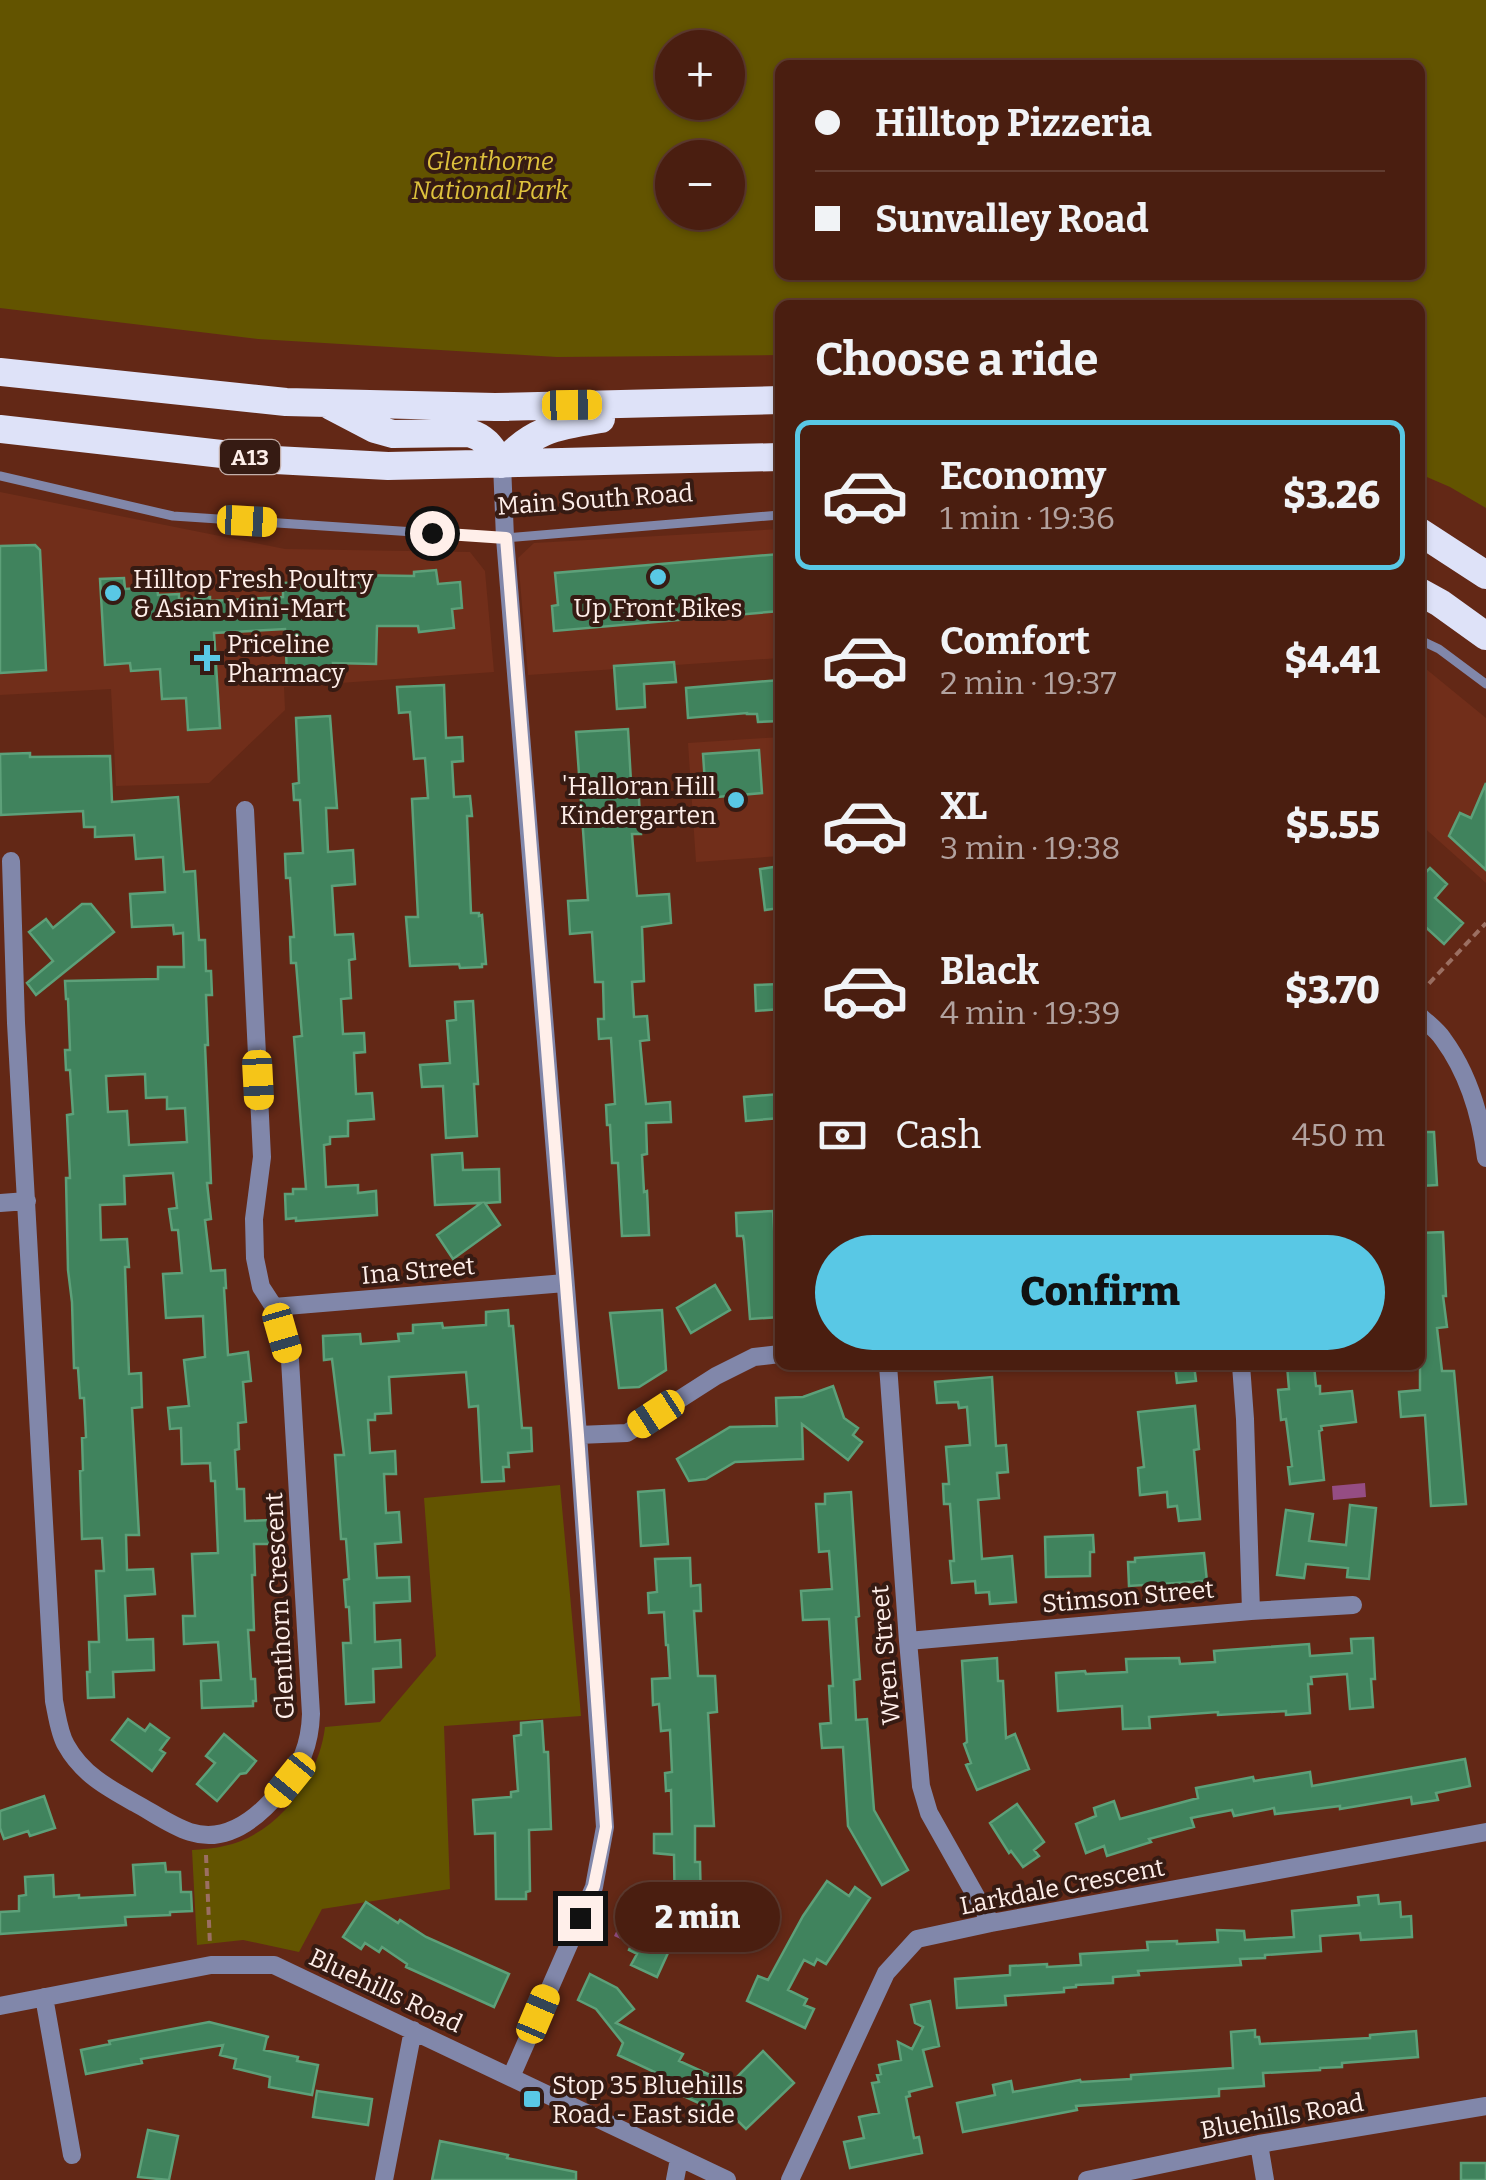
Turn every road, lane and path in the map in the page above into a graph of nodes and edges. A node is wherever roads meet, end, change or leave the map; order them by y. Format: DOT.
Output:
graph roads {
  1 [pos="0,372"];
  2 [pos="775,400"];
  3 [pos="686,402"];
  4 [pos="325,403"];
  5 [pos="0,429"];
  6 [pos="775,457"];
  7 [pos="502,464"];
  8 [pos="0,476"];
  9 [pos="775,515"];
  10 [pos="1425,535"];
  11 [pos="506,538"];
  12 [pos="1486,574"];
  13 [pos="1425,595"];
  14 [pos="1486,636"];
  15 [pos="1425,642"];
  16 [pos="1486,684"];
  17 [pos="245,810"];
  18 [pos="11,860"];
  19 [pos="1486,924"];
  20 [pos="1425,988"];
  21 [pos="1425,1021"];
  22 [pos="1486,1158"];
  23 [pos="27,1201"];
  24 [pos="0,1202"];
  25 [pos="565,1283"];
  26 [pos="274,1307"];
  27 [pos="775,1355"];
  28 [pos="888,1370"];
  29 [pos="1241,1370"];
  30 [pos="578,1435"];
  31 [pos="1353,1605"];
  32 [pos="1250,1611"];
  33 [pos="908,1641"];
  34 [pos="1486,1832"];
  35 [pos="205,1834"];
  36 [pos="991,1924"];
  37 [pos="211,1965"];
  38 [pos="44,1997"];
  39 [pos="0,2006"];
  40 [pos="414,2030"];
  41 [pos="510,2077"];
  42 [pos="1486,2106"];
  43 [pos="1259,2144"];
  44 [pos="72,2155"];
  45 [pos="679,2158"];
  46 [pos="384,2180"];
  47 [pos="675,2180"];
  48 [pos="727,2180"];
  49 [pos="790,2180"];
  50 [pos="1087,2180"];
  51 [pos="1265,2180"];
  1 -- 4 [label="highway"];
  2 -- 3 [label="highway"];
  3 -- 4 [label="highway"];
  3 -- 7 [label="highway"];
  4 -- 7 [label="highway"];
  5 -- 7 [label="highway, Main South Road / A13"];
  6 -- 7 [label="highway, Main South Road / A13"];
  7 -- 11 [label="street"];
  8 -- 11 [label="lane, Main South Road"];
  9 -- 11 [label="lane, Main South Road"];
  10 -- 12 [label="highway"];
  11 -- 25 [label="street"];
  13 -- 14 [label="highway"];
  15 -- 16 [label="lane"];
  17 -- 26 [label="street, Glenthorn Crescent"];
  18 -- 23 [label="street"];
  19 -- 20 [label="path"];
  21 -- 22 [label="street"];
  23 -- 24 [label="street"];
  23 -- 35 [label="street"];
  25 -- 26 [label="street, Ina Street"];
  25 -- 30 [label="street"];
  26 -- 35 [label="street, Glenthorn Crescent"];
  27 -- 30 [label="street"];
  28 -- 33 [label="street, Wren Street"];
  29 -- 32 [label="street"];
  30 -- 41 [label="street"];
  31 -- 32 [label="street, Stimson Street"];
  32 -- 33 [label="street, Stimson Street"];
  33 -- 36 [label="street, Wren Street"];
  34 -- 36 [label="street, Larkdale Crescent"];
  35 -- 37 [label="path"];
  36 -- 49 [label="street, Larkdale Crescent"];
  37 -- 38 [label="street, Bluehills Road"];
  37 -- 40 [label="street, Bluehills Road"];
  38 -- 39 [label="street, Bluehills Road"];
  38 -- 44 [label="street"];
  40 -- 41 [label="street, Bluehills Road"];
  40 -- 46 [label="street"];
  41 -- 45 [label="street, Bluehills Road"];
  42 -- 43 [label="street, Bluehills Road"];
  43 -- 50 [label="street, Bluehills Road"];
  43 -- 51 [label="street"];
  45 -- 47 [label="street"];
  45 -- 48 [label="street, Bluehills Road"];
}
